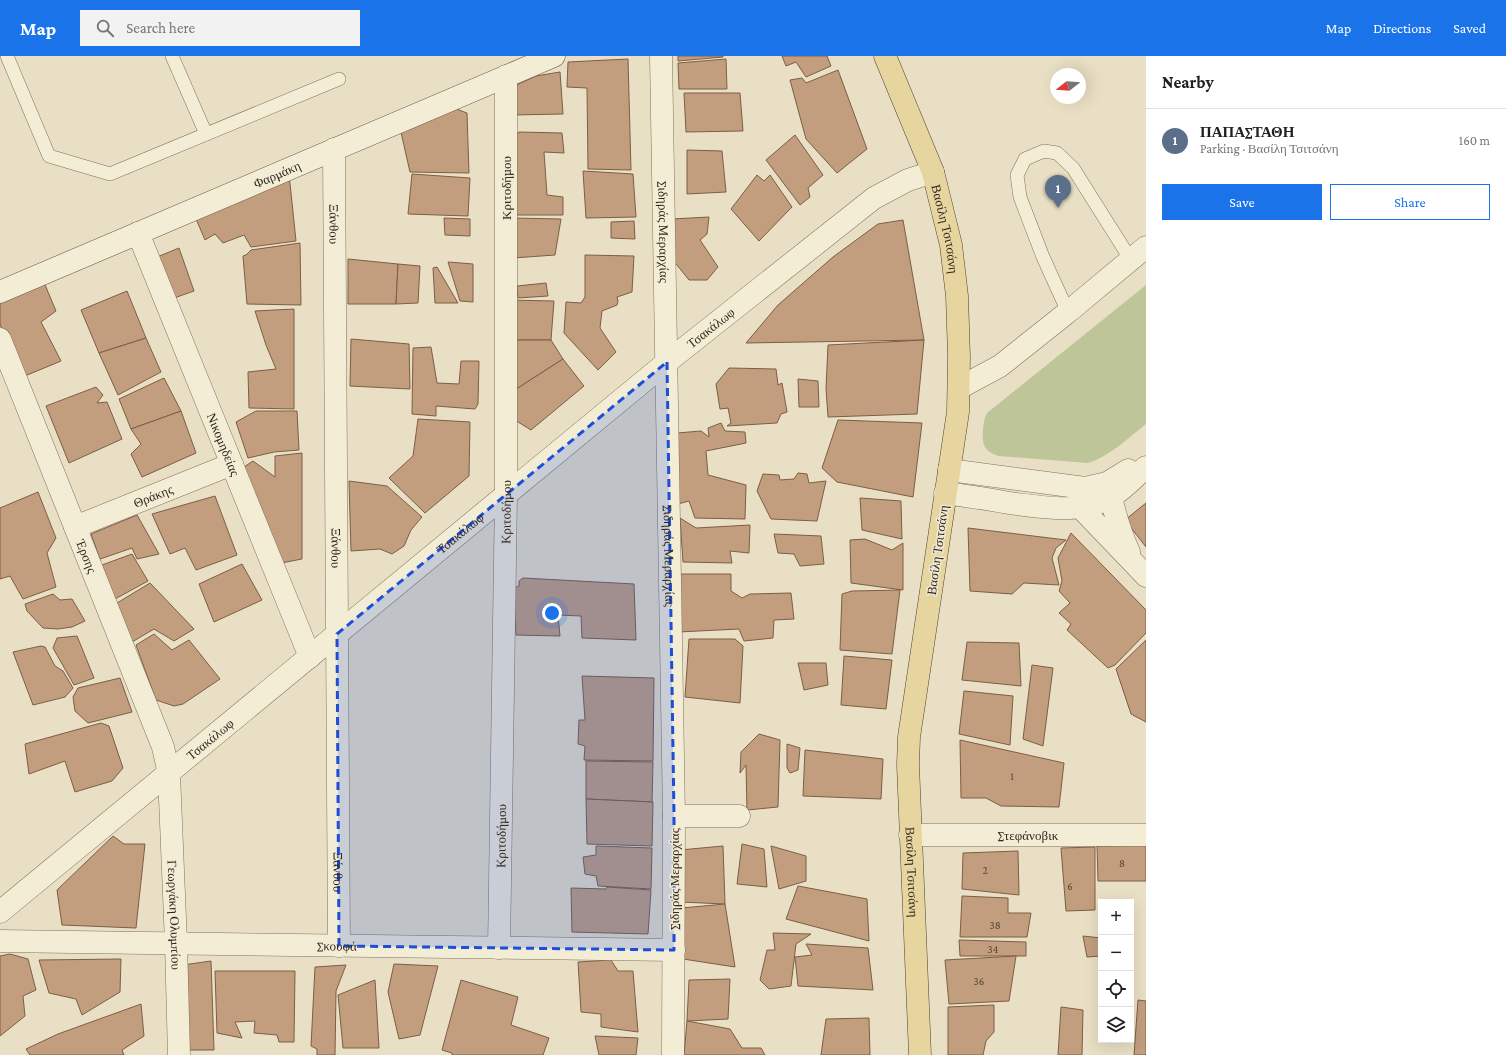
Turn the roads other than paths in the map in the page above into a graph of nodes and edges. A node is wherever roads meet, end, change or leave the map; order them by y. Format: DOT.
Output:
graph roads {
  1 [pos="8,56"];
  2 [pos="172,56"];
  3 [pos="554,56"];
  4 [pos="661,56"];
  5 [pos="885,56"];
  6 [pos="506,76"];
  7 [pos="339,79"];
  8 [pos="206,134"];
  9 [pos="334,150"];
  10 [pos="932,172"];
  11 [pos="138,233"];
  12 [pos="1138,254"];
  13 [pos="0,292"];
  14 [pos="1068,312"];
  15 [pos="0,339"];
  16 [pos="667,362"];
  17 [pos="959,388"];
  18 [pos="1146,456"];
  19 [pos="232,464"];
  20 [pos="1146,467"];
  21 [pos="949,470"];
  22 [pos="1109,490"];
  23 [pos="945,493"];
  24 [pos="506,495"];
  25 [pos="1080,507"];
  26 [pos="75,527"];
  27 [pos="1140,569"];
  28 [pos="337,634"];
  29 [pos="310,657"];
  30 [pos="169,774"];
  31 [pos="674,816"];
  32 [pos="739,816"];
  33 [pos="910,835"];
  34 [pos="1146,835"];
  35 [pos="0,912"];
  36 [pos="0,941"];
  37 [pos="176,943"];
  38 [pos="339,946"];
  39 [pos="499,948"];
  40 [pos="674,950"];
  41 [pos="179,1055"];
  42 [pos="673,1055"];
  43 [pos="920,1055"];
  1 -- 8 [label="lane"];
  2 -- 8 [label="lane"];
  3 -- 6 [label="street, Φαρμάκη"];
  4 -- 16 [label="street, Σιδηράς Μεραρχίας"];
  5 -- 10 [label="main road, Βασίλη Τσιτσάνη"];
  6 -- 9 [label="street, Φαρμάκη"];
  6 -- 24 [label="street, Κριτοδήμου"];
  7 -- 8 [label="lane"];
  9 -- 11 [label="street, Φαρμάκη"];
  9 -- 28 [label="street, Ξάνθου"];
  10 -- 16 [label="street, Τσακάλωφ"];
  10 -- 17 [label="main road, Βασίλη Τσιτσάνη"];
  11 -- 13 [label="street, Φαρμάκη"];
  11 -- 19 [label="street, Νικομηδείας"];
  12 -- 14 [label="street"];
  12 -- 14 [label="lane"];
  14 -- 17 [label="street"];
  15 -- 26 [label="street, Έρσης"];
  16 -- 24 [label="street, Τσακάλωφ"];
  16 -- 31 [label="street, Σιδηράς Μεραρχίας"];
  17 -- 21 [label="main road, Βασίλη Τσιτσάνη"];
  18 -- 22 [label="street"];
  19 -- 26 [label="street, Θράκης"];
  19 -- 29 [label="street, Νικομηδείας"];
  20 -- 22 [label="street"];
  21 -- 22 [label="street"];
  21 -- 23 [label="main road, Βασίλη Τσιτσάνη"];
  22 -- 25 [label="street"];
  22 -- 27 [label="street"];
  23 -- 25 [label="street"];
  23 -- 33 [label="main road, Βασίλη Τσιτσάνη"];
  24 -- 28 [label="street, Τσακάλωφ"];
  24 -- 39 [label="street, Κριτοδήμου"];
  25 -- 27 [label="street"];
  26 -- 30 [label="street, Έρσης"];
  28 -- 29 [label="street, Τσακάλωφ"];
  28 -- 38 [label="street, Ξάνθου"];
  29 -- 30 [label="street, Τσακάλωφ"];
  30 -- 35 [label="street, Τσακάλωφ"];
  30 -- 37 [label="street, Γεωργάκη Ολυμπίου"];
  31 -- 32 [label="street"];
  31 -- 40 [label="street, Σιδηράς Μεραρχίας"];
  33 -- 34 [label="street, Στεφάνοβικ"];
  33 -- 43 [label="main road, Βασίλη Τσιτσάνη"];
  36 -- 37 [label="street, Σκουφά"];
  37 -- 38 [label="street, Σκουφά"];
  37 -- 41 [label="street, Γεωργάκη Ολυμπίου"];
  38 -- 39 [label="street, Σκουφά"];
  39 -- 40 [label="street, Σκουφά"];
  40 -- 42 [label="street, Σιδηράς Μεραρχίας"];
}
